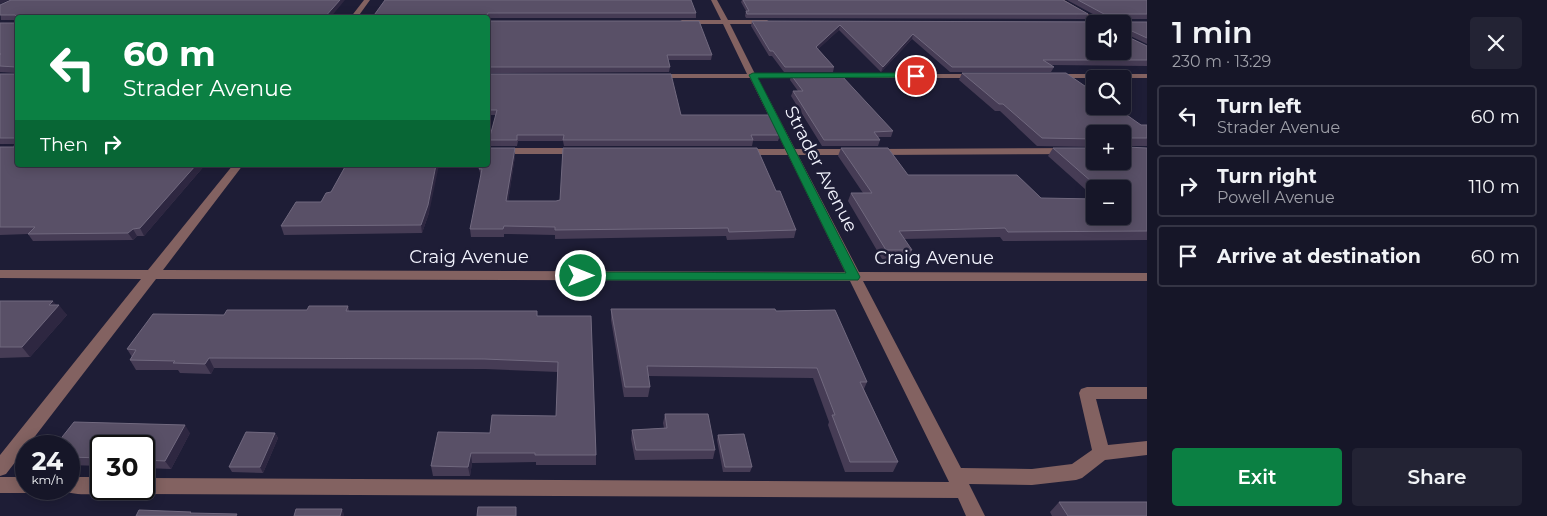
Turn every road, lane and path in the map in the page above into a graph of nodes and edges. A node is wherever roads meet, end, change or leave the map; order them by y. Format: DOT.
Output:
graph roads {
  1 [pos="367,0"];
  2 [pos="714,0"];
  3 [pos="1059,0"];
  4 [pos="355,15"];
  5 [pos="1088,15"];
  6 [pos="675,22"];
  7 [pos="725,22"];
  8 [pos="774,22"];
  9 [pos="1080,22"];
  10 [pos="1086,22"];
  11 [pos="753,75"];
  12 [pos="644,76"];
  13 [pos="989,76"];
  14 [pos="1048,76"];
  15 [pos="1147,76"];
  16 [pos="490,151"];
  17 [pos="596,151"];
  18 [pos="1086,151"];
  19 [pos="733,152"];
  20 [pos="792,152"];
  21 [pos="236,167"];
  22 [pos="0,274"];
  23 [pos="153,274"];
  24 [pos="854,277"];
  25 [pos="1147,278"];
  26 [pos="1147,393"];
  27 [pos="1147,448"];
  28 [pos="1101,453"];
  29 [pos="0,468"];
  30 [pos="959,483"];
  31 [pos="0,485"];
  32 [pos="15,485"];
  33 [pos="155,486"];
  34 [pos="976,516"];
  1 -- 4 [label="street"];
  2 -- 7 [label="street, Strader Avenue"];
  3 -- 5 [label="street"];
  6 -- 7 [label="street"];
  7 -- 8 [label="street"];
  7 -- 11 [label="street, Strader Avenue"];
  9 -- 10 [label="street"];
  11 -- 12 [label="street"];
  11 -- 13 [label="street"];
  11 -- 20 [label="street, Strader Avenue"];
  14 -- 15 [label="street"];
  16 -- 17 [label="street"];
  18 -- 20 [label="street"];
  19 -- 20 [label="street"];
  20 -- 24 [label="street, Strader Avenue"];
  21 -- 23 [label="street"];
  22 -- 23 [label="street, Craig Avenue"];
  23 -- 24 [label="street, Craig Avenue"];
  23 -- 29 [label="street"];
  24 -- 25 [label="street, Craig Avenue"];
  24 -- 30 [label="street, Strader Avenue"];
  26 -- 28 [label="street"];
  27 -- 28 [label="street"];
  28 -- 30 [label="street"];
  30 -- 33 [label="street"];
  30 -- 34 [label="street, Strader Avenue"];
  31 -- 32 [label="street"];
}
